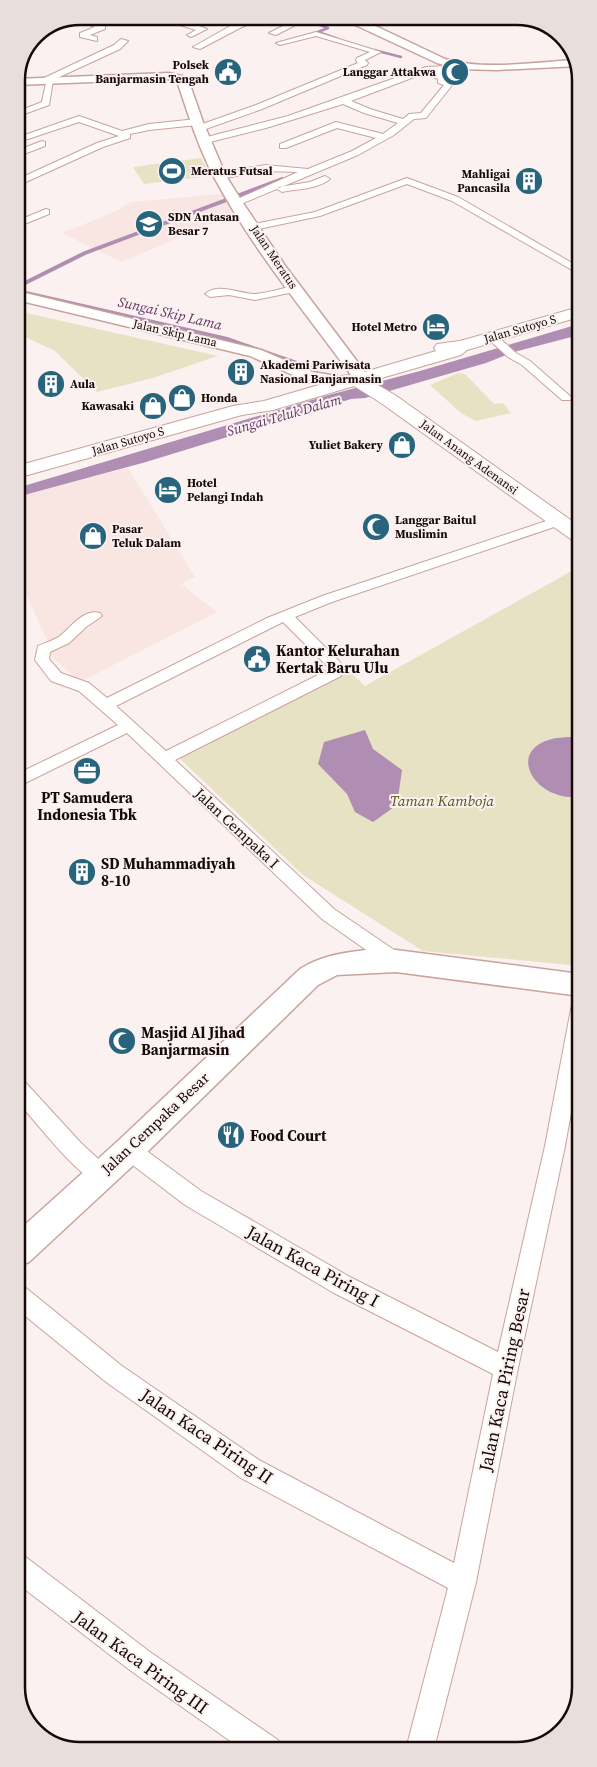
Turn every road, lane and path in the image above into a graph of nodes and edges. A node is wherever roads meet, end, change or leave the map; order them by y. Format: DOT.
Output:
graph roads {
  1 [pos="96,25"];
  2 [pos="188,25"];
  3 [pos="240,25"];
  4 [pos="290,25"];
  5 [pos="365,25"];
  6 [pos="193,26"];
  7 [pos="273,33"];
  8 [pos="191,35"];
  9 [pos="94,39"];
  10 [pos="124,41"];
  11 [pos="280,43"];
  12 [pos="197,47"];
  13 [pos="433,57"];
  14 [pos="419,61"];
  15 [pos="569,63"];
  16 [pos="453,65"];
  17 [pos="442,69"];
  18 [pos="25,82"];
  19 [pos="49,82"];
  20 [pos="344,102"];
  21 [pos="25,112"];
  22 [pos="404,122"];
  23 [pos="95,125"];
  24 [pos="198,125"];
  25 [pos="80,130"];
  26 [pos="122,134"];
  27 [pos="384,137"];
  28 [pos="25,138"];
  29 [pos="54,140"];
  30 [pos="206,140"];
  31 [pos="283,146"];
  32 [pos="25,151"];
  33 [pos="308,170"];
  34 [pos="220,176"];
  35 [pos="25,179"];
  36 [pos="325,179"];
  37 [pos="260,193"];
  38 [pos="234,199"];
  39 [pos="46,212"];
  40 [pos="25,220"];
  41 [pos="254,227"];
  42 [pos="572,267"];
  43 [pos="295,290"];
  44 [pos="210,294"];
  45 [pos="25,298"];
  46 [pos="572,314"];
  47 [pos="496,341"];
  48 [pos="359,378"];
  49 [pos="331,379"];
  50 [pos="566,398"];
  51 [pos="240,410"];
  52 [pos="25,470"];
  53 [pos="558,521"];
  54 [pos="572,531"];
  55 [pos="95,616"];
  56 [pos="285,616"];
  57 [pos="104,706"];
  58 [pos="129,726"];
  59 [pos="164,759"];
  60 [pos="25,777"];
  61 [pos="396,962"];
  62 [pos="572,984"];
  63 [pos="572,1052"];
  64 [pos="25,1096"];
  65 [pos="129,1150"];
  66 [pos="100,1174"];
  67 [pos="25,1244"];
  68 [pos="25,1302"];
  69 [pos="506,1368"];
  70 [pos="25,1574"];
  71 [pos="463,1582"];
  72 [pos="256,1742"];
  73 [pos="422,1742"];
  1 -- 9 [label="street"];
  2 -- 6 [label="street"];
  3 -- 12 [label="street"];
  4 -- 7 [label="street"];
  5 -- 13 [label="street"];
  6 -- 8 [label="street"];
  10 -- 19 [label="street"];
  11 -- 24 [label="street"];
  13 -- 14 [label="street"];
  13 -- 16 [label="street"];
  15 -- 16 [label="street"];
  16 -- 17 [label="street"];
  17 -- 20 [label="street"];
  17 -- 22 [label="street"];
  18 -- 19 [label="street"];
  19 -- 21 [label="street"];
  19 -- 24 [label="street, Jalan Meratus"];
  20 -- 22 [label="street"];
  20 -- 30 [label="street"];
  22 -- 27 [label="street"];
  23 -- 25 [label="street"];
  23 -- 26 [label="street"];
  23 -- 28 [label="street"];
  24 -- 26 [label="street"];
  24 -- 30 [label="street, Jalan Meratus"];
  26 -- 35 [label="street"];
  27 -- 31 [label="street"];
  27 -- 33 [label="street"];
  29 -- 32 [label="street"];
  30 -- 34 [label="street, Jalan Meratus"];
  33 -- 34 [label="street"];
  33 -- 37 [label="street"];
  34 -- 38 [label="street, Jalan Meratus"];
  36 -- 37 [label="street"];
  37 -- 38 [label="street"];
  38 -- 41 [label="street, Jalan Meratus"];
  39 -- 40 [label="street"];
  41 -- 42 [label="street"];
  41 -- 43 [label="street, Jalan Meratus"];
  43 -- 44 [label="street"];
  43 -- 48 [label="street, Jalan Meratus"];
  45 -- 49 [label="street, Jalan Skip Lama"];
  46 -- 47 [label="highway, Jalan Sutoyo S"];
  47 -- 48 [label="highway, Jalan Sutoyo S"];
  47 -- 50 [label="street"];
  48 -- 49 [label="highway, Jalan Sutoyo S"];
  48 -- 51 [label="highway, Jalan Sutoyo S"];
  48 -- 53 [label="highway, Jalan Anang Adenansi"];
  49 -- 51 [label="highway, Jalan Sutoyo S"];
  51 -- 52 [label="highway, Jalan Sutoyo S"];
  53 -- 54 [label="highway, Jalan Anang Adenansi"];
  53 -- 56 [label="street"];
  55 -- 57 [label="street, Jalan Cempaka I"];
  56 -- 57 [label="street"];
  56 -- 59 [label="street"];
  57 -- 58 [label="street, Jalan Cempaka I"];
  58 -- 59 [label="street, Jalan Cempaka I"];
  58 -- 60 [label="street"];
  59 -- 61 [label="street, Jalan Cempaka I"];
  61 -- 62 [label="street, Jalan Cempaka Besar"];
  61 -- 65 [label="street, Jalan Cempaka Besar"];
  63 -- 69 [label="street, Jalan Kaca Piring Besar"];
  64 -- 66 [label="street"];
  65 -- 66 [label="street, Jalan Cempaka Besar"];
  65 -- 69 [label="street, Jalan Kaca Piring I"];
  66 -- 67 [label="street, Jalan Cempaka Besar"];
  68 -- 71 [label="street, Jalan Kaca Piring II"];
  69 -- 71 [label="street, Jalan Kaca Piring Besar"];
  70 -- 72 [label="street, Jalan Kaca Piring III"];
  71 -- 73 [label="street, Jalan Kaca Piring Besar"];
}
